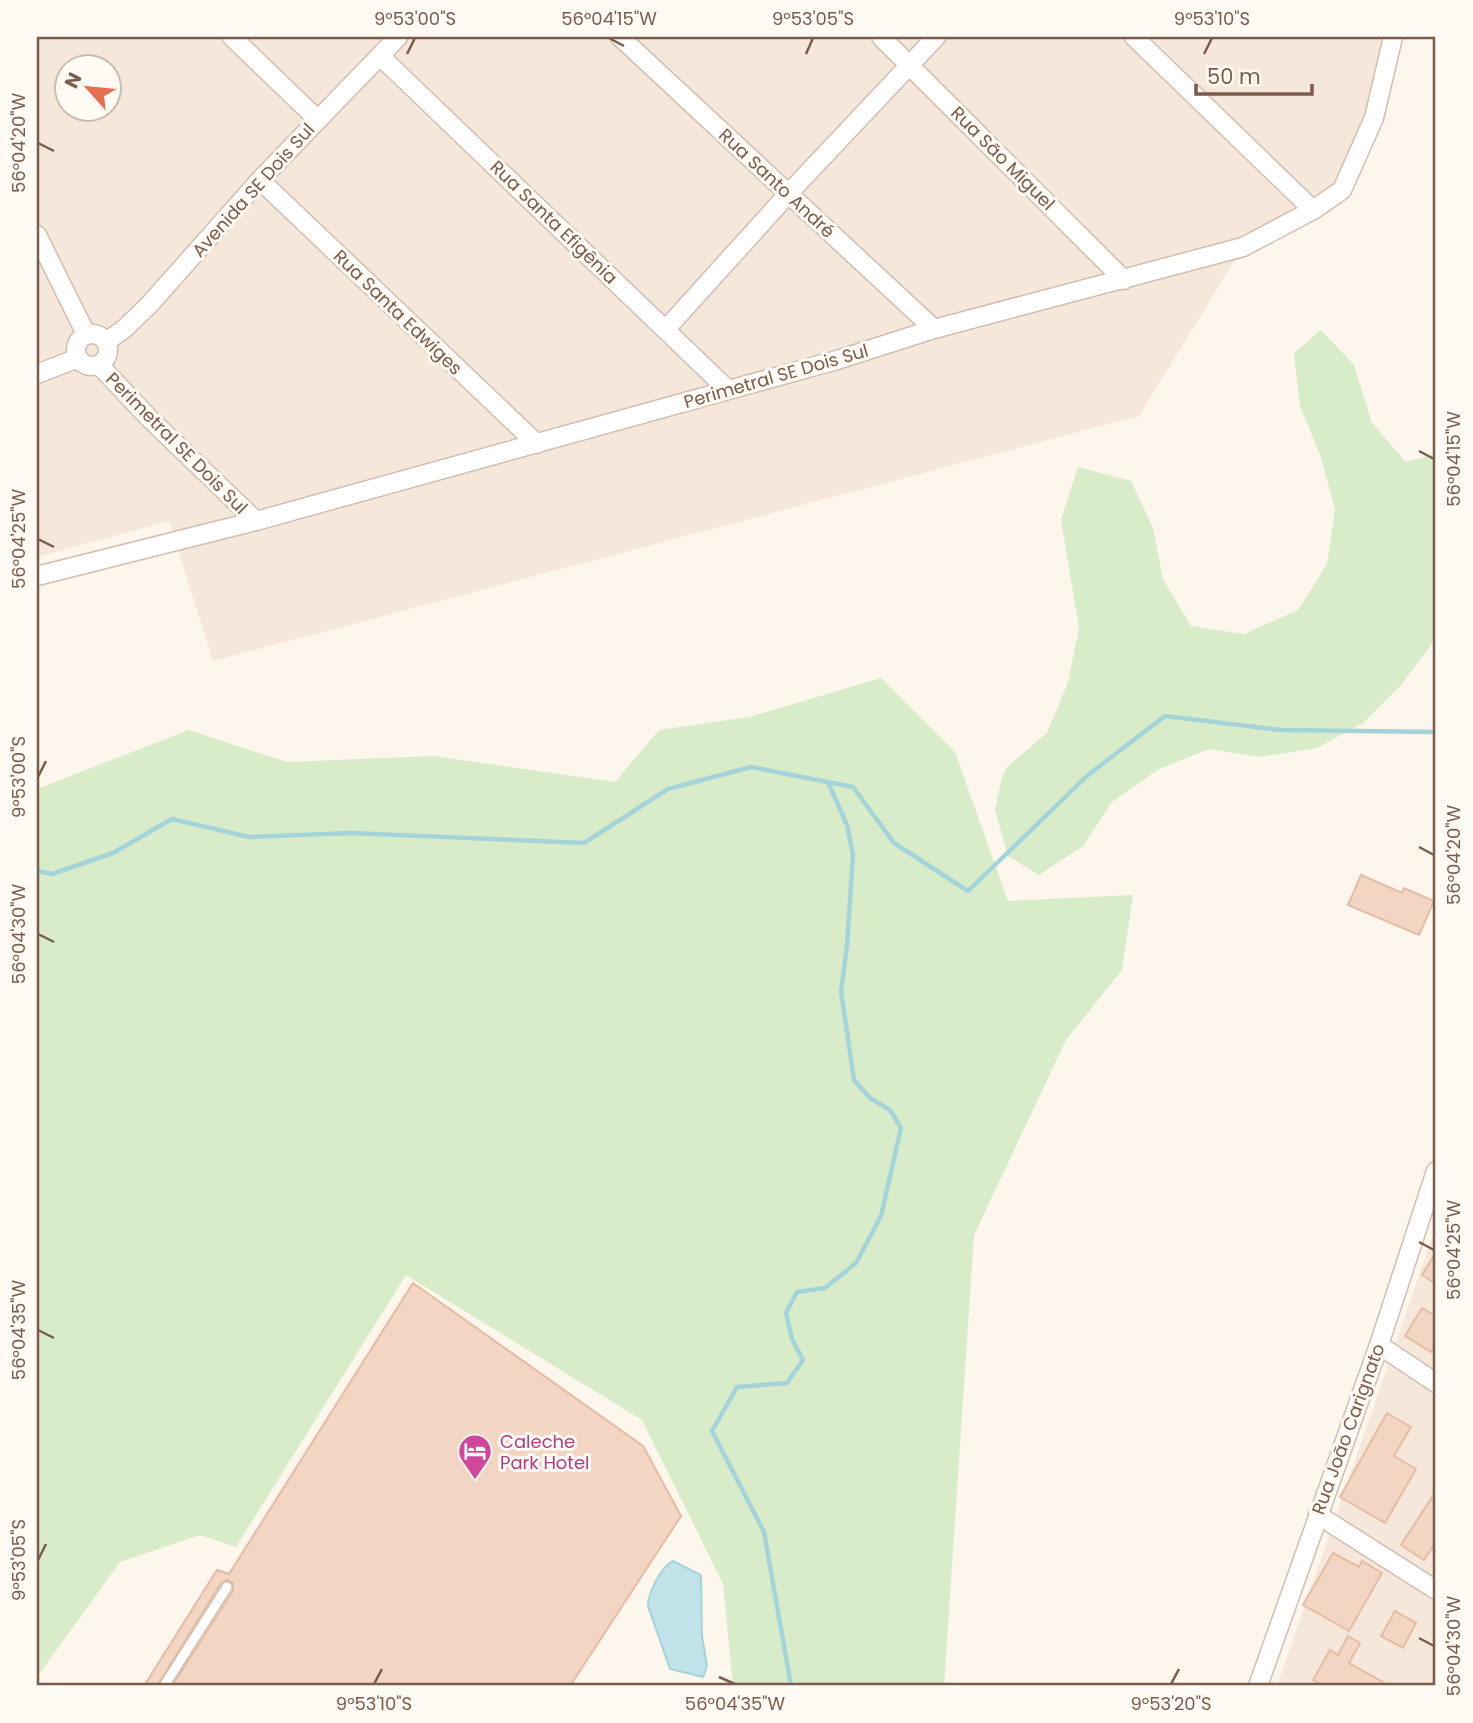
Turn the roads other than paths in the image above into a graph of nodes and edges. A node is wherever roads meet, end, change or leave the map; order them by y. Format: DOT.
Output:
graph roads {
  1 [pos="232,37"];
  2 [pos="398,37"];
  3 [pos="620,37"];
  4 [pos="881,37"];
  5 [pos="936,37"];
  6 [pos="1133,37"];
  7 [pos="1388,40"];
  8 [pos="380,56"];
  9 [pos="911,64"];
  10 [pos="317,120"];
  11 [pos="260,180"];
  12 [pos="788,194"];
  13 [pos="1313,210"];
  14 [pos="37,235"];
  15 [pos="1124,280"];
  16 [pos="934,329"];
  17 [pos="666,330"];
  18 [pos="86,334"];
  19 [pos="107,341"];
  20 [pos="78,358"];
  21 [pos="99,365"];
  22 [pos="37,374"];
  23 [pos="727,389"];
  24 [pos="537,444"];
  25 [pos="256,521"];
  26 [pos="37,576"];
  27 [pos="1435,1177"];
  28 [pos="1379,1345"];
  29 [pos="1436,1382"];
  30 [pos="1318,1515"];
  31 [pos="226,1587"];
  32 [pos="1436,1590"];
  33 [pos="1264,1684"];
  34 [pos="164,1686"];
  1 -- 10 [label="street"];
  2 -- 8 [label="street, Avenida SE Dois Sul"];
  3 -- 12 [label="street, Rua Santo André"];
  4 -- 9 [label="street, Rua São Miguel"];
  5 -- 9 [label="street"];
  6 -- 13 [label="street"];
  7 -- 13 [label="street, Perimetral SE Dois Sul"];
  8 -- 10 [label="street, Avenida SE Dois Sul"];
  8 -- 17 [label="street, Rua Santa Efigênia"];
  9 -- 12 [label="street"];
  9 -- 15 [label="street, Rua São Miguel"];
  10 -- 11 [label="street, Avenida SE Dois Sul"];
  11 -- 19 [label="street, Avenida SE Dois Sul"];
  11 -- 24 [label="street, Rua Santa Edwiges"];
  12 -- 16 [label="street, Rua Santo André"];
  12 -- 17 [label="street"];
  13 -- 15 [label="street, Perimetral SE Dois Sul"];
  14 -- 18 [label="street"];
  15 -- 16 [label="street, Perimetral SE Dois Sul"];
  16 -- 23 [label="street, Perimetral SE Dois Sul"];
  17 -- 23 [label="street, Rua Santa Efigênia"];
  18 -- 19 [label="street"];
  18 -- 20 [label="street"];
  19 -- 21 [label="street"];
  20 -- 21 [label="street"];
  20 -- 22 [label="street"];
  21 -- 25 [label="street, Perimetral SE Dois Sul"];
  23 -- 24 [label="street, Perimetral SE Dois Sul"];
  24 -- 25 [label="street, Perimetral SE Dois Sul"];
  25 -- 26 [label="street"];
  27 -- 28 [label="street, Rua João Carignato"];
  28 -- 29 [label="street"];
  28 -- 30 [label="street, Rua João Carignato"];
  30 -- 32 [label="street"];
  30 -- 33 [label="street, Rua João Carignato"];
  31 -- 34 [label="lane"];
}
